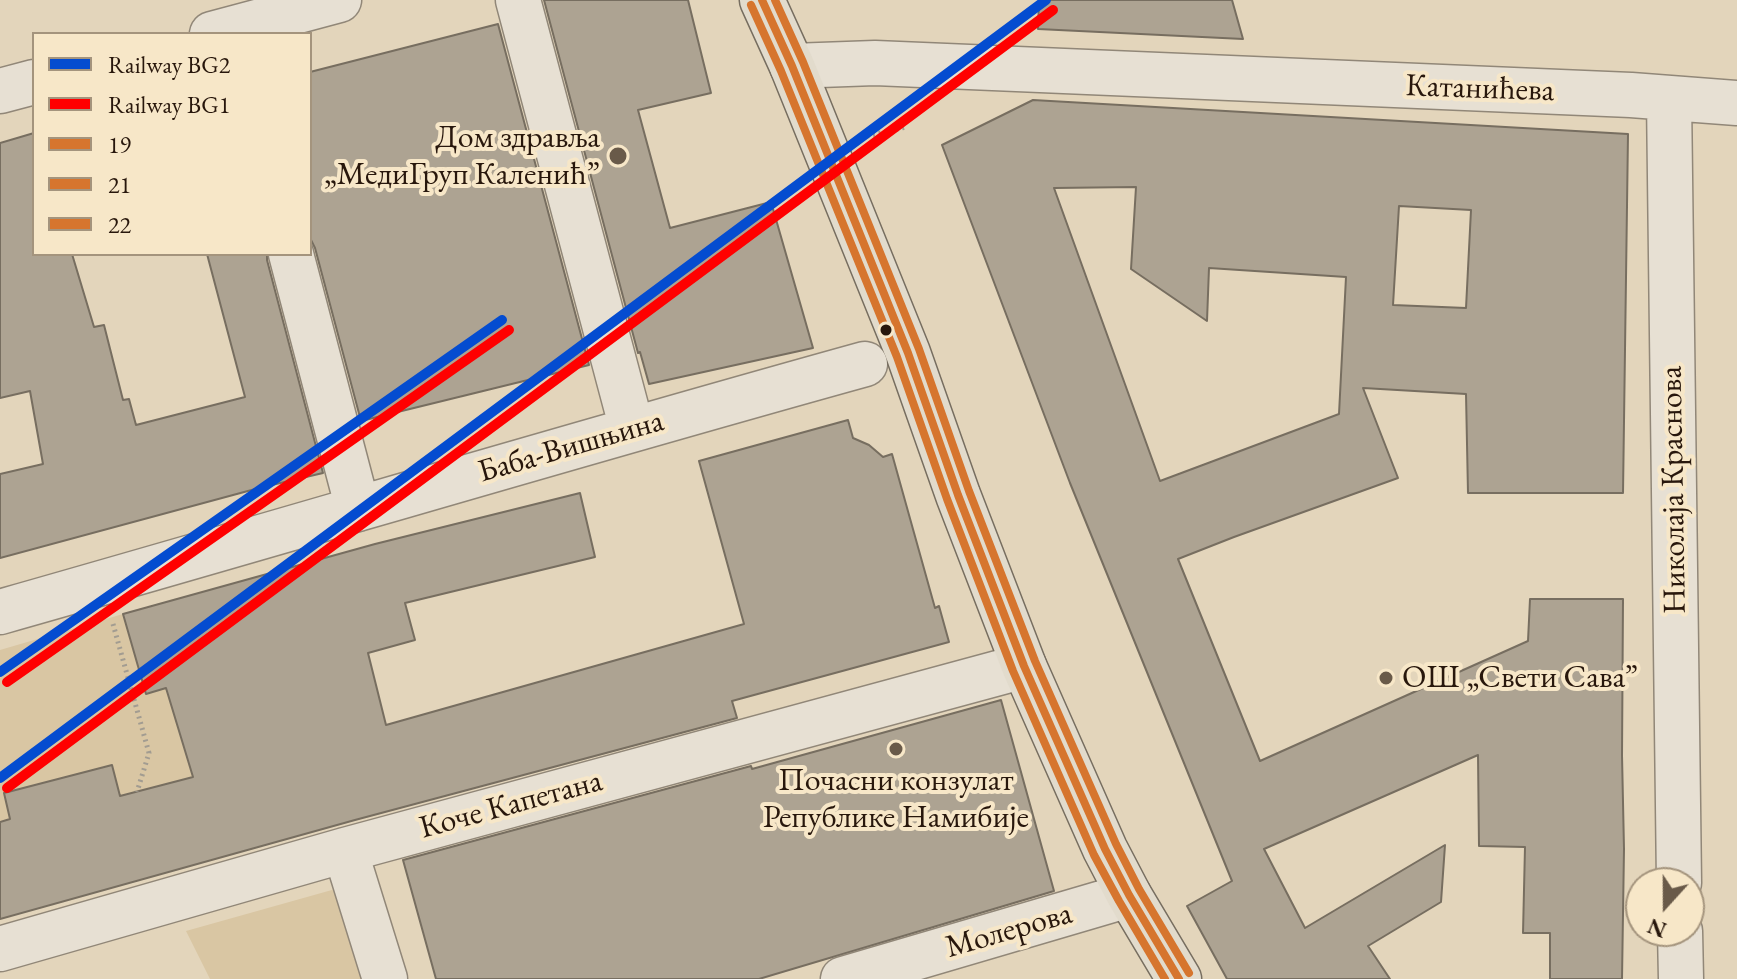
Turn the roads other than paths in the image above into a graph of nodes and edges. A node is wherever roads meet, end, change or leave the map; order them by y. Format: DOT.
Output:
graph roads {
  1 [pos="339,0"];
  2 [pos="518,0"];
  3 [pos="762,0"];
  4 [pos="219,32"];
  5 [pos="792,66"];
  6 [pos="32,83"];
  7 [pos="0,91"];
  8 [pos="1669,98"];
  9 [pos="1737,103"];
  10 [pos="292,256"];
  11 [pos="865,364"];
  12 [pos="638,427"];
  13 [pos="358,509"];
  14 [pos="0,612"];
  15 [pos="1024,666"];
  16 [pos="345,850"];
  17 [pos="1679,867"];
  18 [pos="1129,895"];
  19 [pos="1680,947"];
  20 [pos="0,949"];
  21 [pos="385,979"];
  22 [pos="843,979"];
  23 [pos="1179,979"];
  24 [pos="1681,979"];
  1 -- 4 [label="street"];
  2 -- 12 [label="street"];
  3 -- 5 [label="main road"];
  5 -- 8 [label="street, Катанићева"];
  5 -- 15 [label="main road"];
  6 -- 7 [label="street"];
  8 -- 9 [label="street, Катанићева"];
  8 -- 17 [label="street, Николаја Краснова"];
  10 -- 13 [label="street"];
  11 -- 12 [label="street, Баба-Вишњина"];
  12 -- 13 [label="street, Баба-Вишњина"];
  13 -- 14 [label="street, Баба-Вишњина"];
  15 -- 16 [label="street, Коче Капетана"];
  15 -- 18 [label="main road"];
  16 -- 20 [label="street, Коче Капетана"];
  16 -- 21 [label="street"];
  18 -- 22 [label="street, Молерова"];
  18 -- 23 [label="main road"];
  19 -- 24 [label="street"];
}
